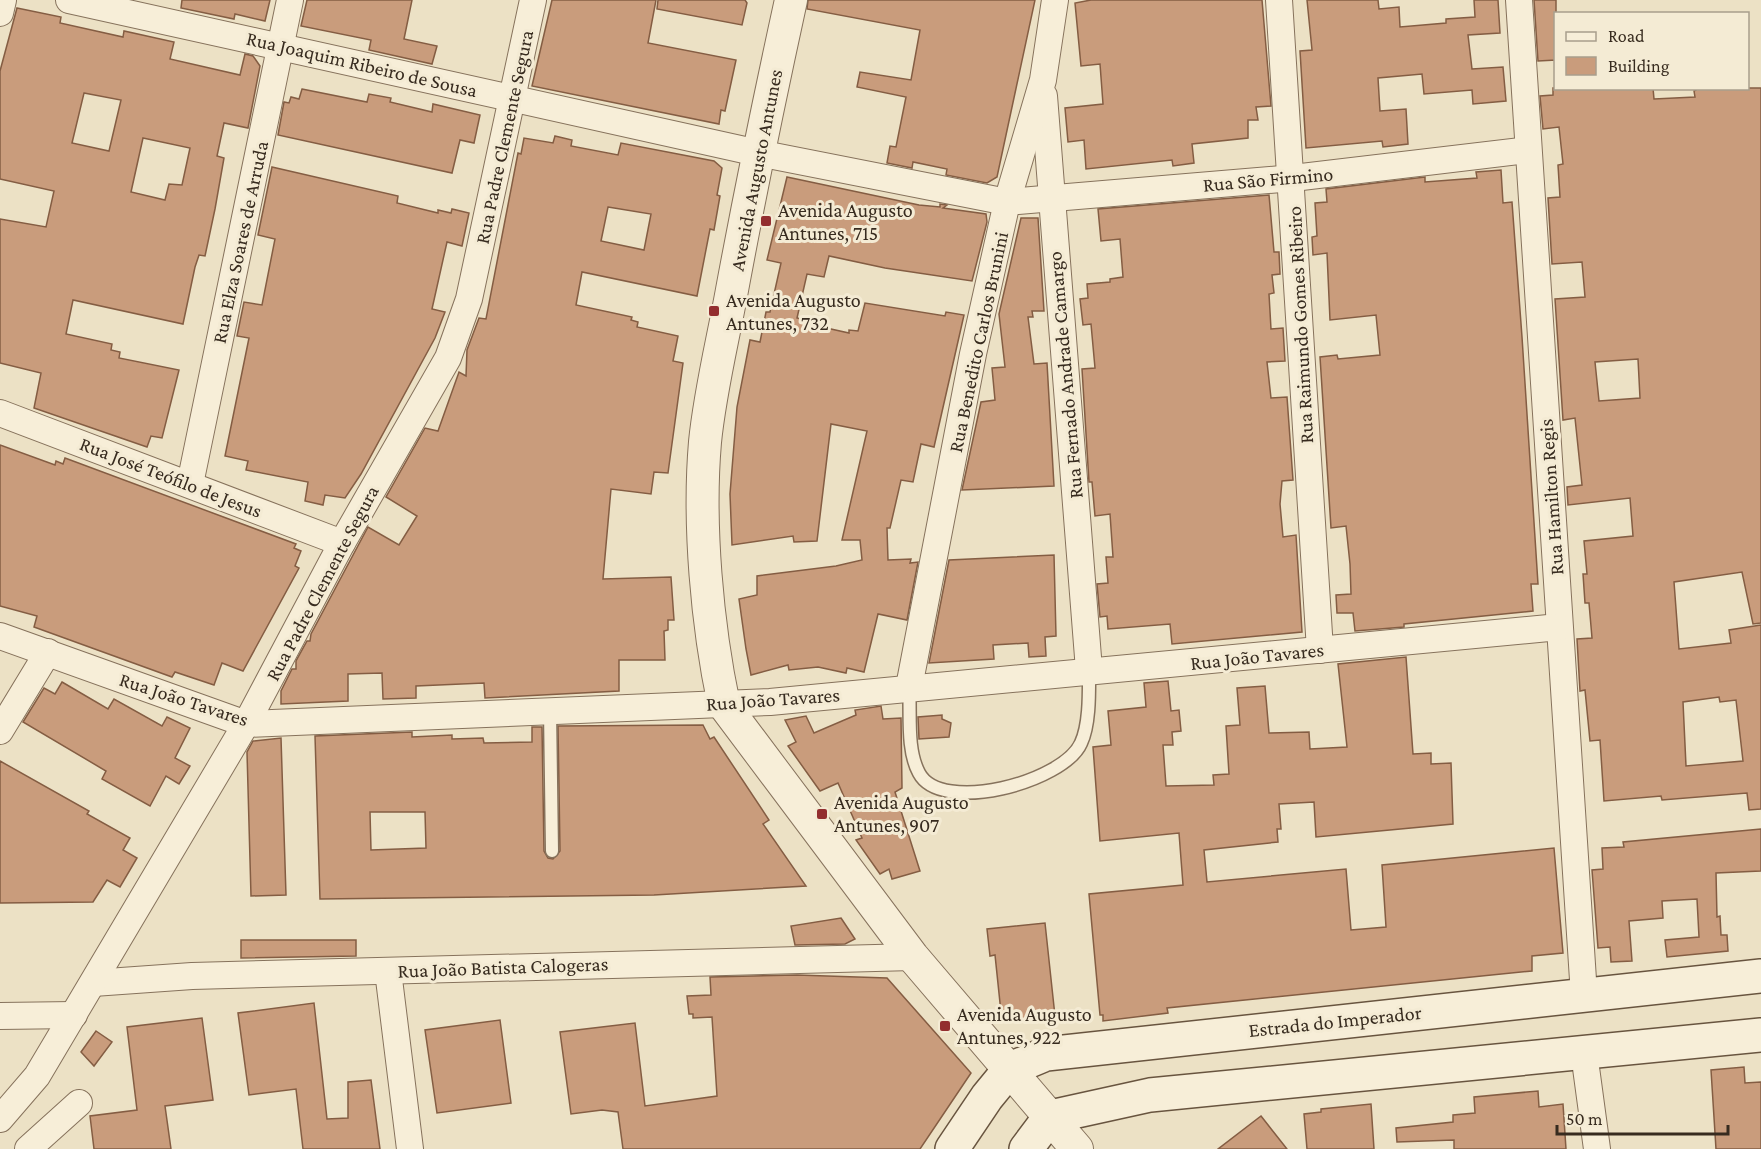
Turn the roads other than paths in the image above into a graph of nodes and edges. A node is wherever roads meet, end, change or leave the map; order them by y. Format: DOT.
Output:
graph roads {
  1 [pos="3,0"];
  2 [pos="69,0"];
  3 [pos="290,0"];
  4 [pos="533,0"];
  5 [pos="791,0"];
  6 [pos="1056,0"];
  7 [pos="1280,0"];
  8 [pos="1519,0"];
  9 [pos="0,13"];
  10 [pos="280,46"];
  11 [pos="1042,80"];
  12 [pos="512,98"];
  13 [pos="1528,150"];
  14 [pos="758,153"];
  15 [pos="1293,178"];
  16 [pos="1050,197"];
  17 [pos="1007,202"];
  18 [pos="0,413"];
  19 [pos="190,484"];
  20 [pos="342,543"];
  21 [pos="1559,627"];
  22 [pos="0,636"];
  23 [pos="1320,650"];
  24 [pos="48,652"];
  25 [pos="1089,670"];
  26 [pos="909,687"];
  27 [pos="724,705"];
  28 [pos="550,710"];
  29 [pos="246,724"];
  30 [pos="0,731"];
  31 [pos="552,851"];
  32 [pos="913,957"];
  33 [pos="388,971"];
  34 [pos="1761,976"];
  35 [pos="93,982"];
  36 [pos="1584,995"];
  37 [pos="74,1015"];
  38 [pos="0,1016"];
  39 [pos="1761,1035"];
  40 [pos="1584,1053"];
  41 [pos="1010,1069"];
  42 [pos="80,1103"];
  43 [pos="1050,1117"];
  44 [pos="0,1119"];
  45 [pos="28,1149"];
  46 [pos="410,1149"];
  47 [pos="952,1149"];
  48 [pos="1026,1149"];
  49 [pos="1077,1149"];
  50 [pos="1597,1149"];
  1 -- 9 [label="street"];
  2 -- 10 [label="street, Rua Joaquim Ribeiro de Sousa"];
  3 -- 10 [label="street, Rua Elza Soares de Arruda"];
  4 -- 12 [label="street, Rua Padre Clemente Segura"];
  5 -- 14 [label="street, Avenida Augusto Antunes"];
  6 -- 11 [label="street, Rua Benedito Carlos Brunini"];
  7 -- 15 [label="street, Rua Raimundo Gomes Ribeiro"];
  8 -- 13 [label="street, Rua Hamilton Regis"];
  10 -- 12 [label="street, Rua Joaquim Ribeiro de Sousa"];
  10 -- 19 [label="street, Rua Elza Soares de Arruda"];
  11 -- 16 [label="street, Rua Fernado Andrade Camargo"];
  11 -- 17 [label="street, Rua Benedito Carlos Brunini"];
  12 -- 14 [label="street, Rua Joaquim Ribeiro de Sousa"];
  12 -- 20 [label="street, Rua Padre Clemente Segura"];
  13 -- 15 [label="street, Rua São Firmino"];
  13 -- 21 [label="street, Rua Hamilton Regis"];
  14 -- 17 [label="street, Rua Joaquim Ribeiro de Sousa"];
  14 -- 27 [label="street, Avenida Augusto Antunes"];
  15 -- 16 [label="street, Rua São Firmino"];
  15 -- 23 [label="street, Rua Raimundo Gomes Ribeiro"];
  16 -- 17 [label="street, Rua São Firmino"];
  16 -- 25 [label="street, Rua Fernado Andrade Camargo"];
  17 -- 26 [label="street, Rua Benedito Carlos Brunini"];
  18 -- 19 [label="street, Rua José Teófilo de Jesus"];
  19 -- 20 [label="street, Rua José Teófilo de Jesus"];
  20 -- 29 [label="street, Rua Padre Clemente Segura"];
  21 -- 23 [label="street, Rua João Tavares"];
  21 -- 36 [label="street, Rua Hamilton Regis"];
  22 -- 24 [label="street, Rua João Tavares"];
  23 -- 25 [label="street, Rua João Tavares"];
  24 -- 29 [label="street, Rua João Tavares"];
  24 -- 30 [label="street"];
  25 -- 26 [label="street, Rua João Tavares"];
  25 -- 26 [label="lane"];
  26 -- 27 [label="street, Rua João Tavares"];
  27 -- 28 [label="street, Rua João Tavares"];
  27 -- 32 [label="street, Avenida Augusto Antunes"];
  28 -- 29 [label="street, Rua João Tavares"];
  28 -- 31 [label="lane"];
  29 -- 35 [label="street, Rua Padre Clemente Segura"];
  32 -- 33 [label="street, Rua João Batista Calogeras"];
  32 -- 41 [label="street, Avenida Augusto Antunes"];
  33 -- 35 [label="street, Rua João Batista Calogeras"];
  33 -- 46 [label="street"];
  34 -- 36 [label="main road, Estrada do Imperador"];
  35 -- 37 [label="street, Rua Padre Clemente Segura"];
  36 -- 41 [label="main road, Estrada do Imperador"];
  37 -- 38 [label="street"];
  37 -- 44 [label="street, Rua Padre Clemente Segura"];
  39 -- 40 [label="main road"];
  40 -- 43 [label="main road"];
  40 -- 50 [label="street"];
  41 -- 43 [label="street, Avenida Augusto Antunes"];
  41 -- 47 [label="main road, Estrada do Imperador"];
  42 -- 45 [label="street"];
  43 -- 48 [label="main road"];
  43 -- 49 [label="street, Avenida Augusto Antunes"];
}
